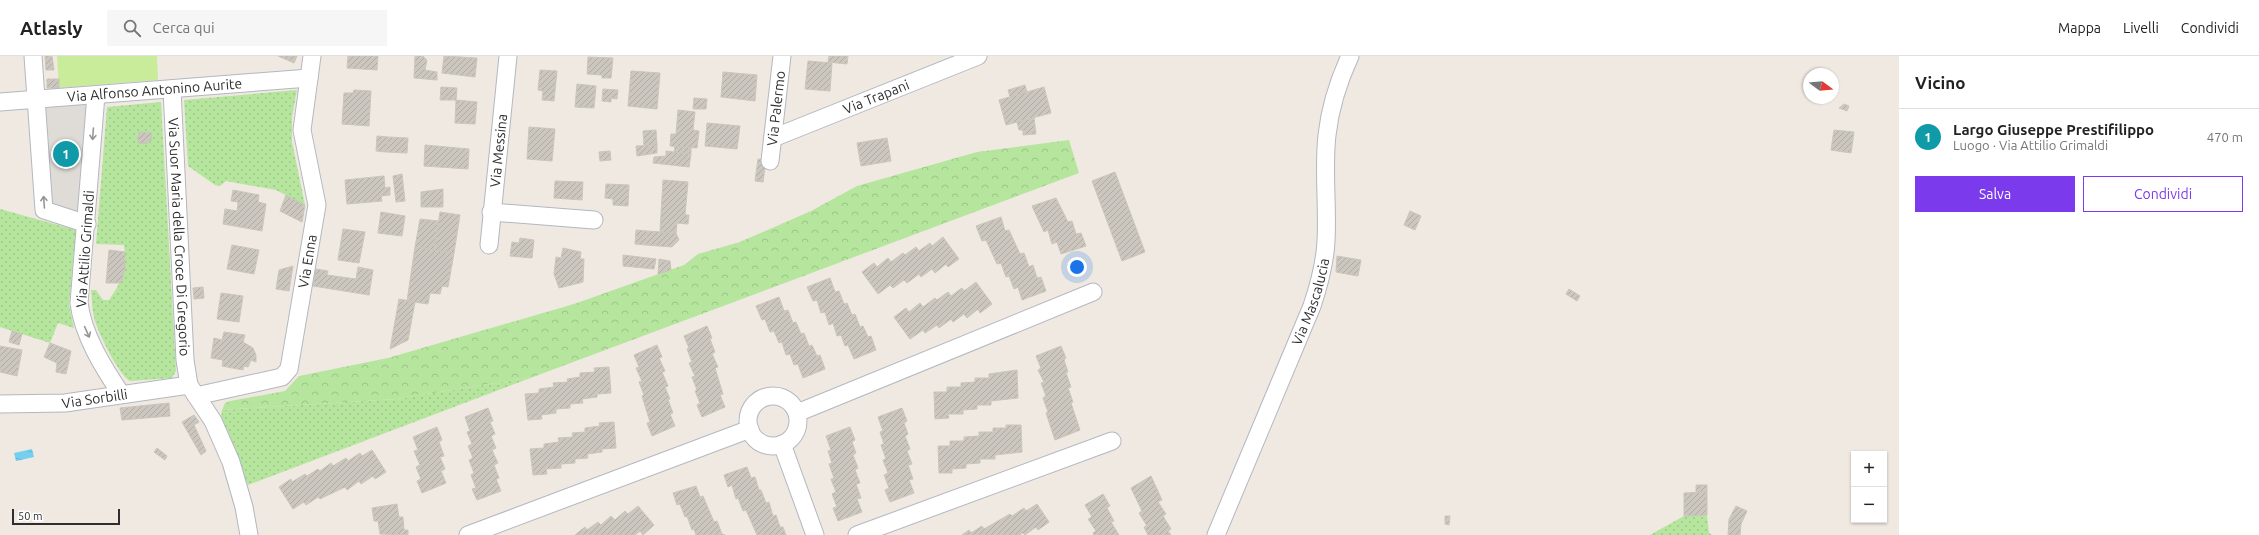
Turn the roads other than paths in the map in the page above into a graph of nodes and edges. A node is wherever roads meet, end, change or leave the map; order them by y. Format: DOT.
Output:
graph roads {
  1 [pos="33,56"];
  2 [pos="312,56"];
  3 [pos="508,56"];
  4 [pos="782,56"];
  5 [pos="978,56"];
  6 [pos="1350,56"];
  7 [pos="309,78"];
  8 [pos="172,88"];
  9 [pos="96,95"];
  10 [pos="37,99"];
  11 [pos="0,102"];
  12 [pos="773,138"];
  13 [pos="770,161"];
  14 [pos="491,212"];
  15 [pos="594,220"];
  16 [pos="87,224"];
  17 [pos="489,245"];
  18 [pos="1093,292"];
  19 [pos="192,390"];
  20 [pos="121,394"];
  21 [pos="0,404"];
  22 [pos="797,413"];
  23 [pos="750,429"];
  24 [pos="1112,441"];
  25 [pos="782,444"];
  26 [pos="249,535"];
  27 [pos="468,535"];
  28 [pos="815,535"];
  29 [pos="857,535"];
  30 [pos="1216,535"];
  1 -- 10 [label="street"];
  2 -- 7 [label="street, Via Enna"];
  3 -- 14 [label="street, Via Messina"];
  4 -- 12 [label="street, Via Palermo"];
  5 -- 12 [label="street, Via Trapani"];
  6 -- 30 [label="street, Via Mascalucia"];
  7 -- 8 [label="street, Via Alfonso Antonino Aurite"];
  7 -- 19 [label="street, Via Enna"];
  8 -- 9 [label="street, Via Alfonso Antonino Aurite"];
  8 -- 19 [label="street, Via Suor Maria della Croce Di Gregorio"];
  9 -- 10 [label="street, Via Alfonso Antonino Aurite"];
  9 -- 16 [label="street, Via Attilio Grimaldi, one-way"];
  10 -- 11 [label="street, Via Alfonso Antonino Aurite"];
  16 -- 10 [label="street, one-way"];
  12 -- 13 [label="street, Via Palermo"];
  14 -- 15 [label="street"];
  14 -- 17 [label="street, Via Messina"];
  16 -- 20 [label="street, Via Attilio Grimaldi, one-way"];
  18 -- 22 [label="street"];
  19 -- 20 [label="street, Via Sorbilli"];
  19 -- 26 [label="street"];
  20 -- 21 [label="street, Via Sorbilli"];
  22 -- 23 [label="street"];
  22 -- 25 [label="street"];
  23 -- 25 [label="street"];
  23 -- 27 [label="street"];
  24 -- 29 [label="street"];
  25 -- 28 [label="street"];
}
